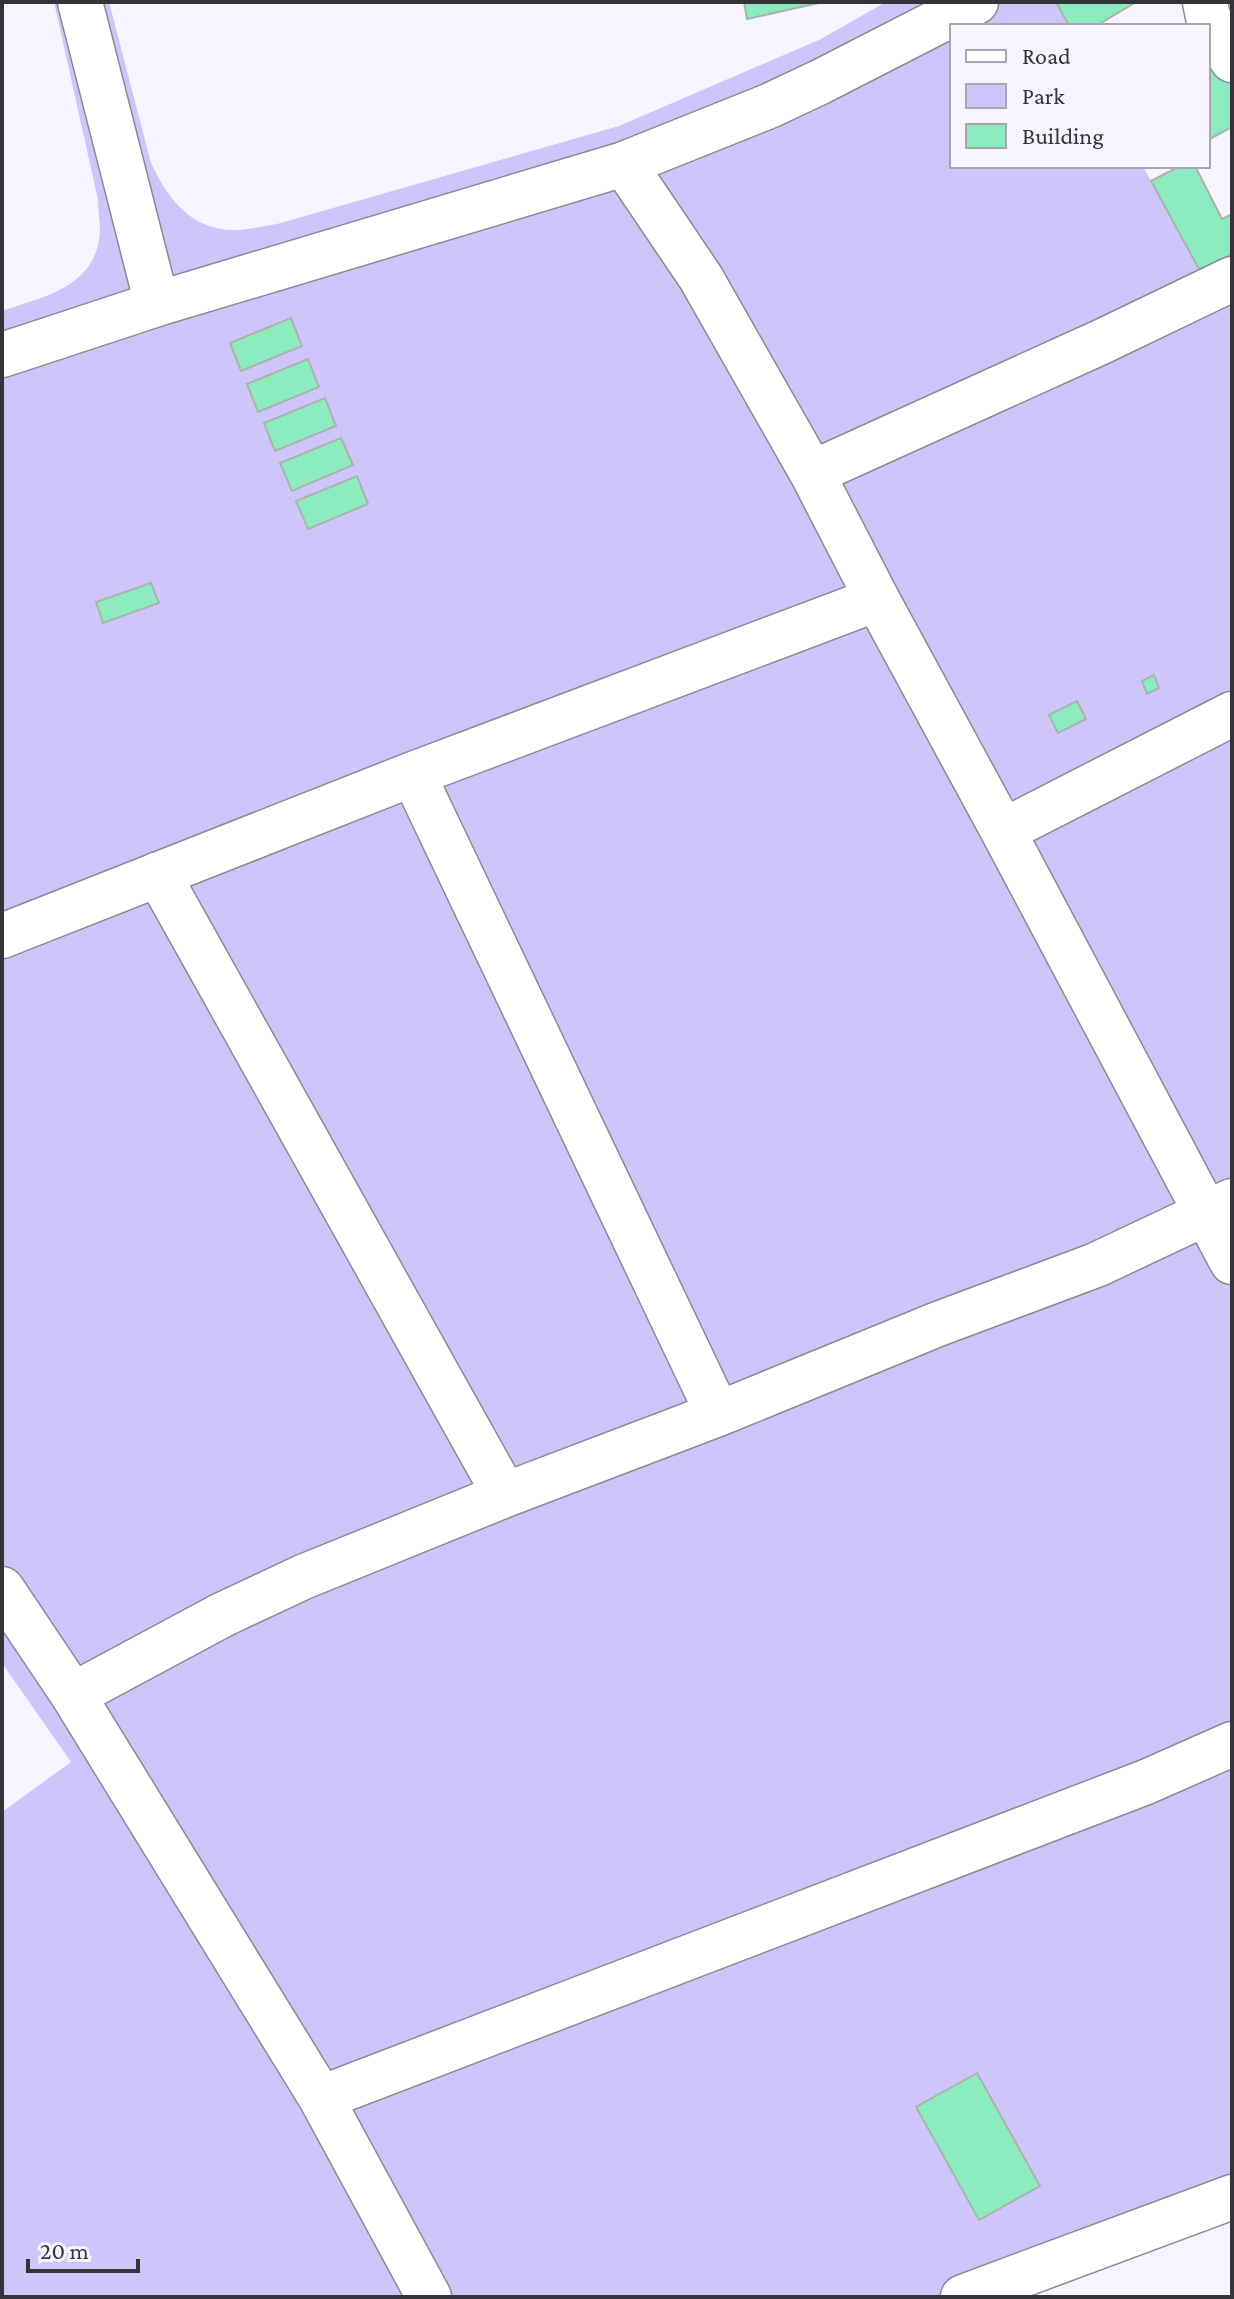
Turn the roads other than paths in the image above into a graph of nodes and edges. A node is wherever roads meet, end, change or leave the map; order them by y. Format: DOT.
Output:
graph roads {
  1 [pos="80,2"];
  2 [pos="976,2"];
  3 [pos="1205,2"];
  4 [pos="1232,60"];
  5 [pos="624,164"];
  6 [pos="1232,279"];
  7 [pos="157,304"];
  8 [pos="2,355"];
  9 [pos="812,473"];
  10 [pos="877,599"];
  11 [pos="1232,714"];
  12 [pos="413,774"];
  13 [pos="1003,831"];
  14 [pos="158,874"];
  15 [pos="2,936"];
  16 [pos="1220,1207"];
  17 [pos="1232,1262"];
  18 [pos="718,1414"];
  19 [pos="505,1495"];
  20 [pos="2,1589"];
  21 [pos="73,1695"];
  22 [pos="1232,1744"];
  23 [pos="321,2098"];
  24 [pos="1232,2197"];
  25 [pos="429,2297"];
  26 [pos="963,2297"];
  1 -- 7 [label="street"];
  2 -- 5 [label="street"];
  3 -- 4 [label="street"];
  5 -- 7 [label="street"];
  5 -- 9 [label="street"];
  6 -- 9 [label="street"];
  7 -- 8 [label="street"];
  9 -- 10 [label="street"];
  10 -- 12 [label="street"];
  10 -- 13 [label="street"];
  11 -- 13 [label="street"];
  12 -- 14 [label="street"];
  12 -- 18 [label="street"];
  13 -- 16 [label="street"];
  14 -- 15 [label="street"];
  14 -- 19 [label="street"];
  16 -- 17 [label="street"];
  16 -- 18 [label="street"];
  18 -- 19 [label="street"];
  19 -- 21 [label="street"];
  20 -- 21 [label="street"];
  21 -- 23 [label="street"];
  22 -- 23 [label="street"];
  23 -- 25 [label="street"];
  24 -- 26 [label="street"];
}
